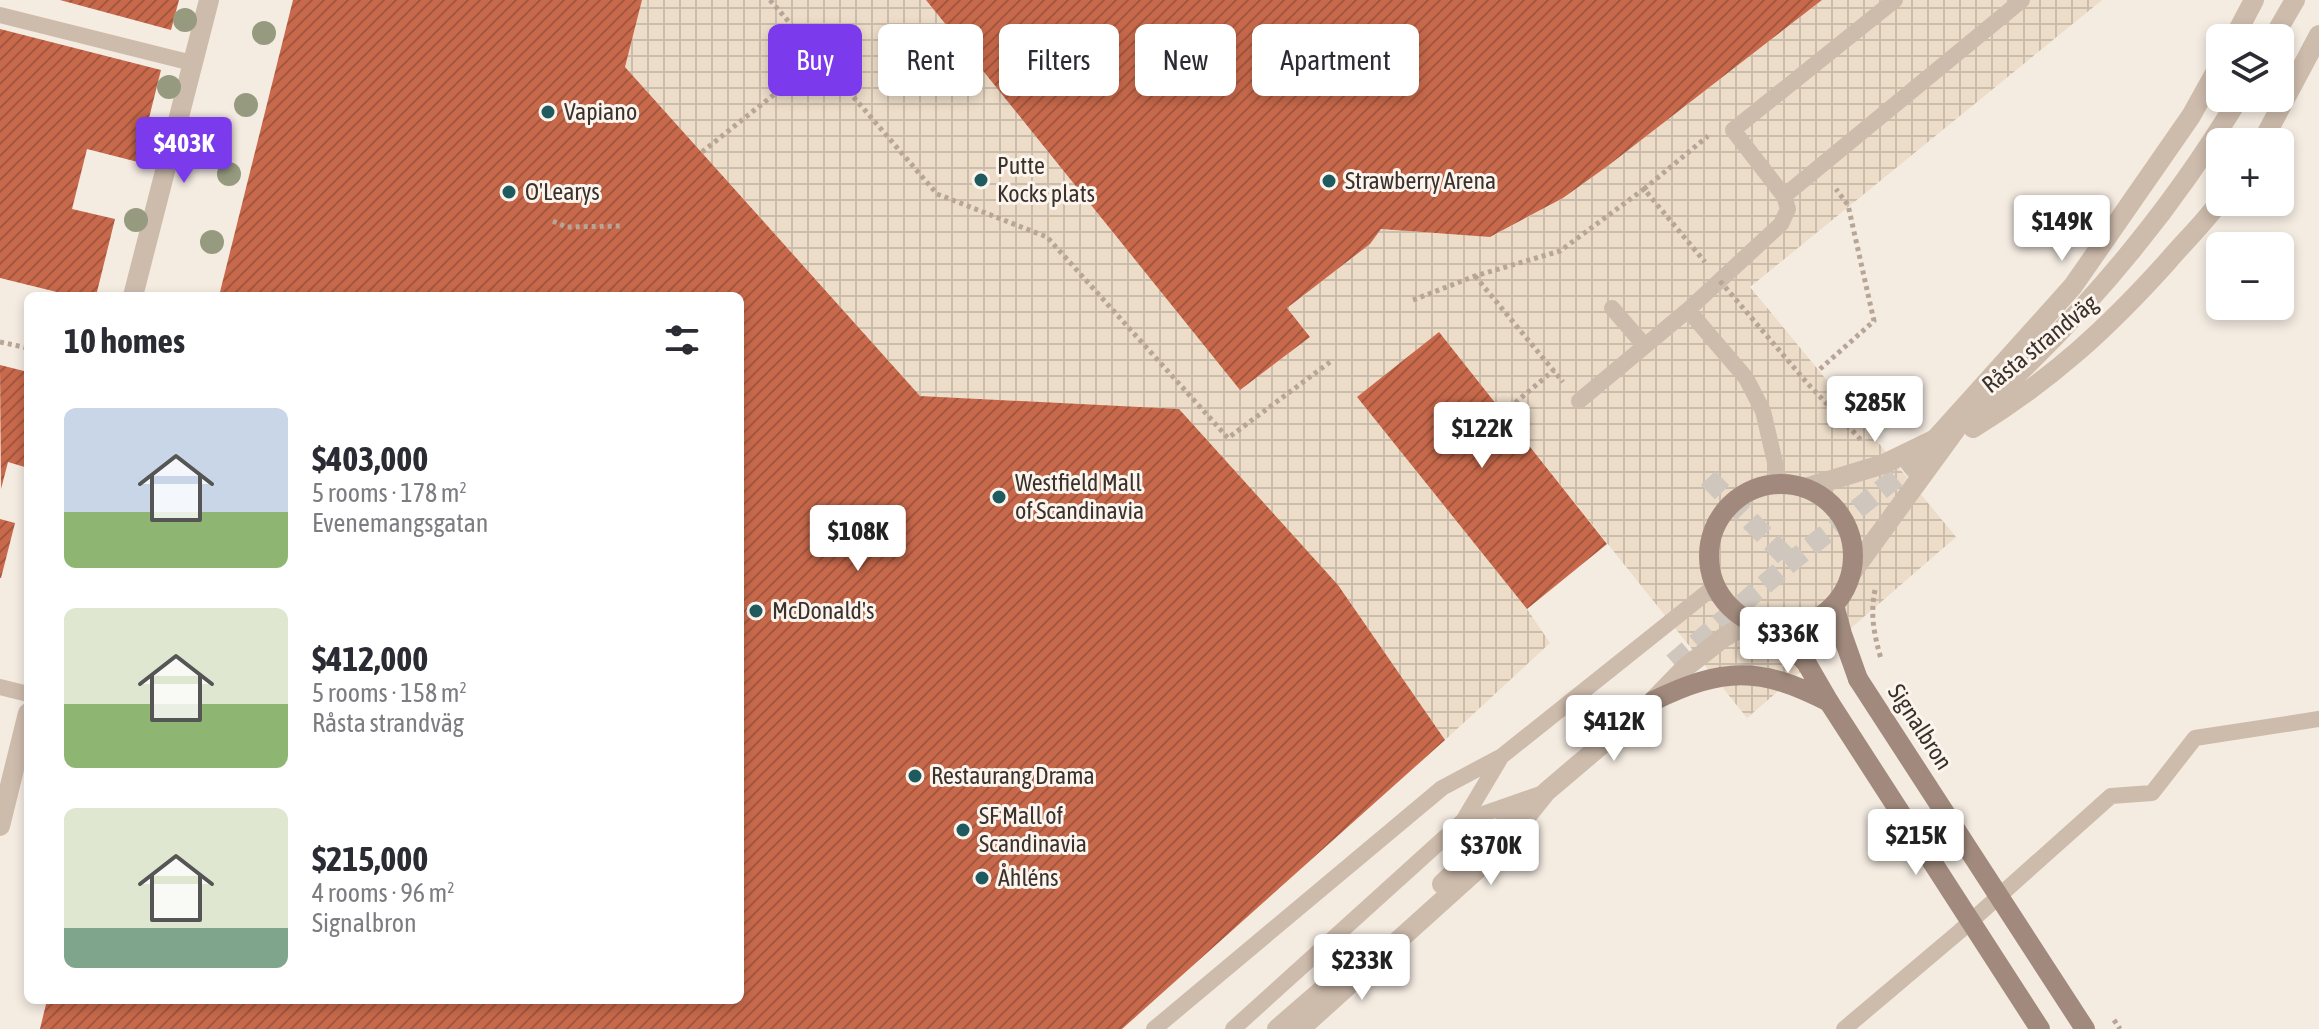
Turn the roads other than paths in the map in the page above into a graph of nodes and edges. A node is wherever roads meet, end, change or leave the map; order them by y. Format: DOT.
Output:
graph roads {
  1 [pos="209,0"];
  2 [pos="1895,0"];
  3 [pos="2022,0"];
  4 [pos="2254,0"];
  5 [pos="2295,0"];
  6 [pos="0,15"];
  7 [pos="2241,24"];
  8 [pos="2281,24"];
  9 [pos="2318,42"];
  10 [pos="192,63"];
  11 [pos="2206,89"];
  12 [pos="2230,112"];
  13 [pos="2270,128"];
  14 [pos="1784,196"];
  15 [pos="2207,216"];
  16 [pos="134,292"];
  17 [pos="1612,308"];
  18 [pos="1688,310"];
  19 [pos="1645,346"];
  20 [pos="1579,401"];
  21 [pos="1956,429"];
  22 [pos="1780,484"];
  23 [pos="1805,488"];
  24 [pos="1852,572"];
  25 [pos="1715,586"];
  26 [pos="1834,605"];
  27 [pos="1750,622"];
  28 [pos="1776,628"];
  29 [pos="1673,663"];
  30 [pos="0,687"];
  31 [pos="24,693"];
  32 [pos="1653,701"];
  33 [pos="1829,702"];
  34 [pos="2319,719"];
  35 [pos="24,729"];
  36 [pos="1502,756"];
  37 [pos="1546,792"];
  38 [pos="1463,821"];
  39 [pos="0,826"];
  40 [pos="1154,1029"];
  41 [pos="1233,1029"];
  42 [pos="1277,1029"];
  43 [pos="1300,1029"];
  44 [pos="1844,1029"];
  45 [pos="2040,1029"];
  46 [pos="2085,1029"];
  1 -- 10 [label="street"];
  2 -- 14 [label="lane"];
  3 -- 14 [label="lane"];
  4 -- 7 [label="street"];
  5 -- 8 [label="street"];
  6 -- 10 [label="lane"];
  9 -- 13 [label="street"];
  10 -- 16 [label="street"];
  11 -- 15 [label="street, Råsta strandväg"];
  12 -- 21 [label="street, Råsta strandväg"];
  14 -- 18 [label="lane"];
  17 -- 19 [label="lane"];
  18 -- 19 [label="lane"];
  18 -- 22 [label="lane"];
  19 -- 20 [label="lane"];
  21 -- 23 [label="street, Råsta strandväg, bridge"];
  21 -- 24 [label="street, Råsta strandväg, bridge"];
  22 -- 23 [label="street, bridge"];
  22 -- 25 [label="street, bridge"];
  23 -- 24 [label="street, bridge"];
  24 -- 26 [label="street, bridge"];
  25 -- 27 [label="street, bridge"];
  25 -- 36 [label="lane"];
  26 -- 28 [label="street, bridge"];
  26 -- 46 [label="street, Signalbron, bridge"];
  27 -- 28 [label="street, bridge"];
  27 -- 32 [label="street"];
  28 -- 33 [label="street"];
  29 -- 42 [label="street"];
  30 -- 31 [label="lane"];
  32 -- 33 [label="street"];
  32 -- 37 [label="street"];
  33 -- 45 [label="street, bridge"];
  34 -- 44 [label="lane"];
  35 -- 39 [label="street"];
  36 -- 38 [label="lane"];
  36 -- 40 [label="lane"];
  37 -- 38 [label="lane, bridge"];
  37 -- 43 [label="street"];
  38 -- 41 [label="lane"];
}
